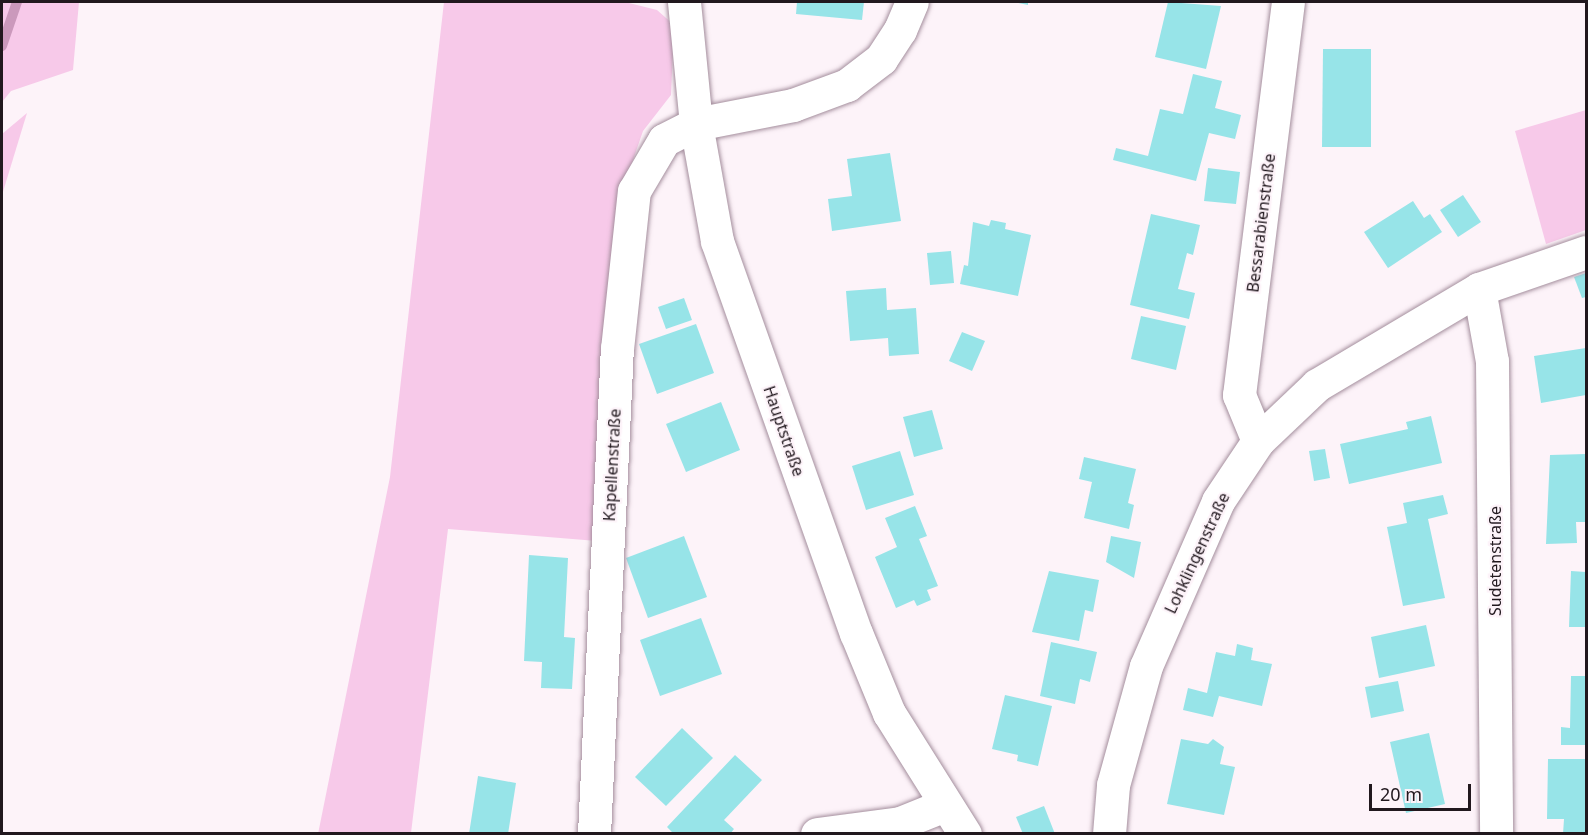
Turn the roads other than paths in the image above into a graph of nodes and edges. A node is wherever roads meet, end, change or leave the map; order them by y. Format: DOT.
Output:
graph roads {
  1 [pos="684,2"];
  2 [pos="912,2"];
  3 [pos="1288,2"];
  4 [pos="696,124"];
  5 [pos="1587,252"];
  6 [pos="1479,289"];
  7 [pos="1258,441"];
  8 [pos="945,805"];
  9 [pos="594,834"];
  10 [pos="817,834"];
  11 [pos="965,834"];
  12 [pos="1109,834"];
  13 [pos="1496,834"];
  1 -- 4 [label="street, Hauptstraße"];
  2 -- 4 [label="street, Kapellenstraße"];
  3 -- 7 [label="street, Bessarabienstraße"];
  4 -- 8 [label="street, Hauptstraße"];
  4 -- 9 [label="street, Kapellenstraße"];
  5 -- 6 [label="street, Lohklingenstraße"];
  6 -- 7 [label="street, Lohklingenstraße"];
  6 -- 13 [label="street, Sudetenstraße"];
  7 -- 12 [label="street, Lohklingenstraße"];
  8 -- 10 [label="street"];
  8 -- 11 [label="street, Hauptstraße"];
}
